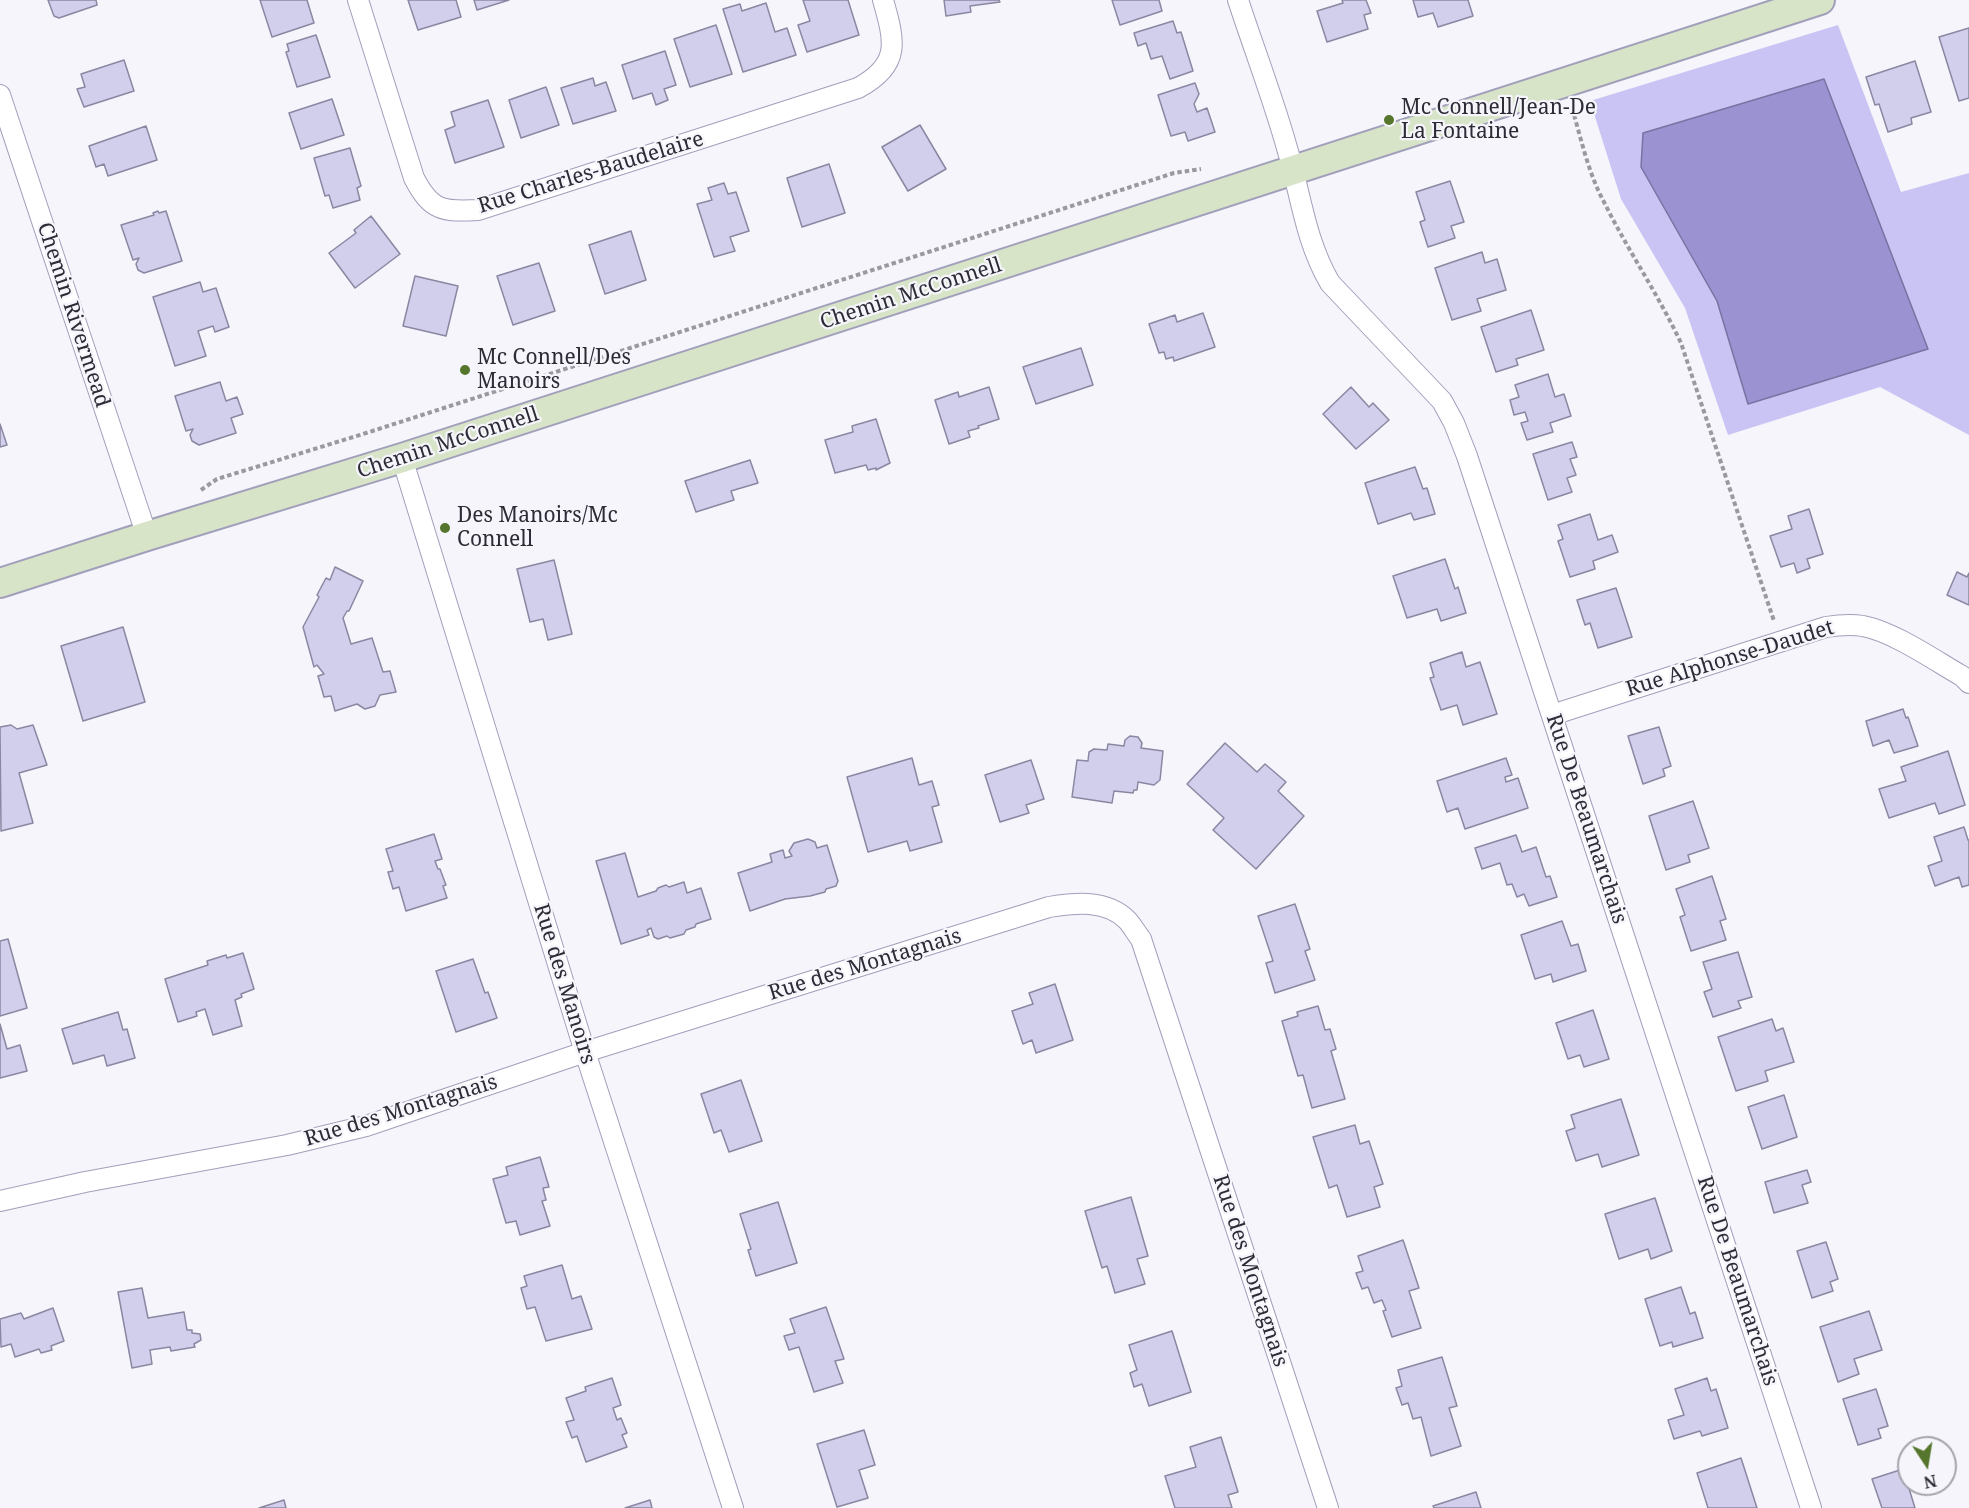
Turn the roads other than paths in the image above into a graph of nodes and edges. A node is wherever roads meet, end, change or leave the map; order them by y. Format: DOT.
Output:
graph roads {
  1 [pos="358,0"];
  2 [pos="883,0"];
  3 [pos="1238,0"];
  4 [pos="1820,0"];
  5 [pos="0,95"];
  6 [pos="1292,171"];
  7 [pos="402,458"];
  8 [pos="147,536"];
  9 [pos="0,583"];
  10 [pos="1969,683"];
  11 [pos="1552,715"];
  12 [pos="585,1052"];
  13 [pos="0,1201"];
  14 [pos="733,1508"];
  15 [pos="1328,1508"];
  16 [pos="1811,1508"];
  1 -- 2 [label="street, Rue Charles-Baudelaire"];
  3 -- 6 [label="street, Rue De Beaumarchais"];
  4 -- 6 [label="street, Chemin McConnell"];
  5 -- 8 [label="street, Chemin Rivermead"];
  6 -- 7 [label="street, Chemin McConnell"];
  6 -- 11 [label="street, Rue De Beaumarchais"];
  7 -- 8 [label="street, Chemin McConnell"];
  7 -- 12 [label="street, Rue des Manoirs"];
  8 -- 9 [label="street, Chemin McConnell"];
  10 -- 11 [label="street, Rue Alphonse-Daudet"];
  11 -- 16 [label="street, Rue De Beaumarchais"];
  12 -- 13 [label="street, Rue des Montagnais"];
  12 -- 14 [label="street, Rue des Manoirs"];
  12 -- 15 [label="street, Rue des Montagnais"];
}
